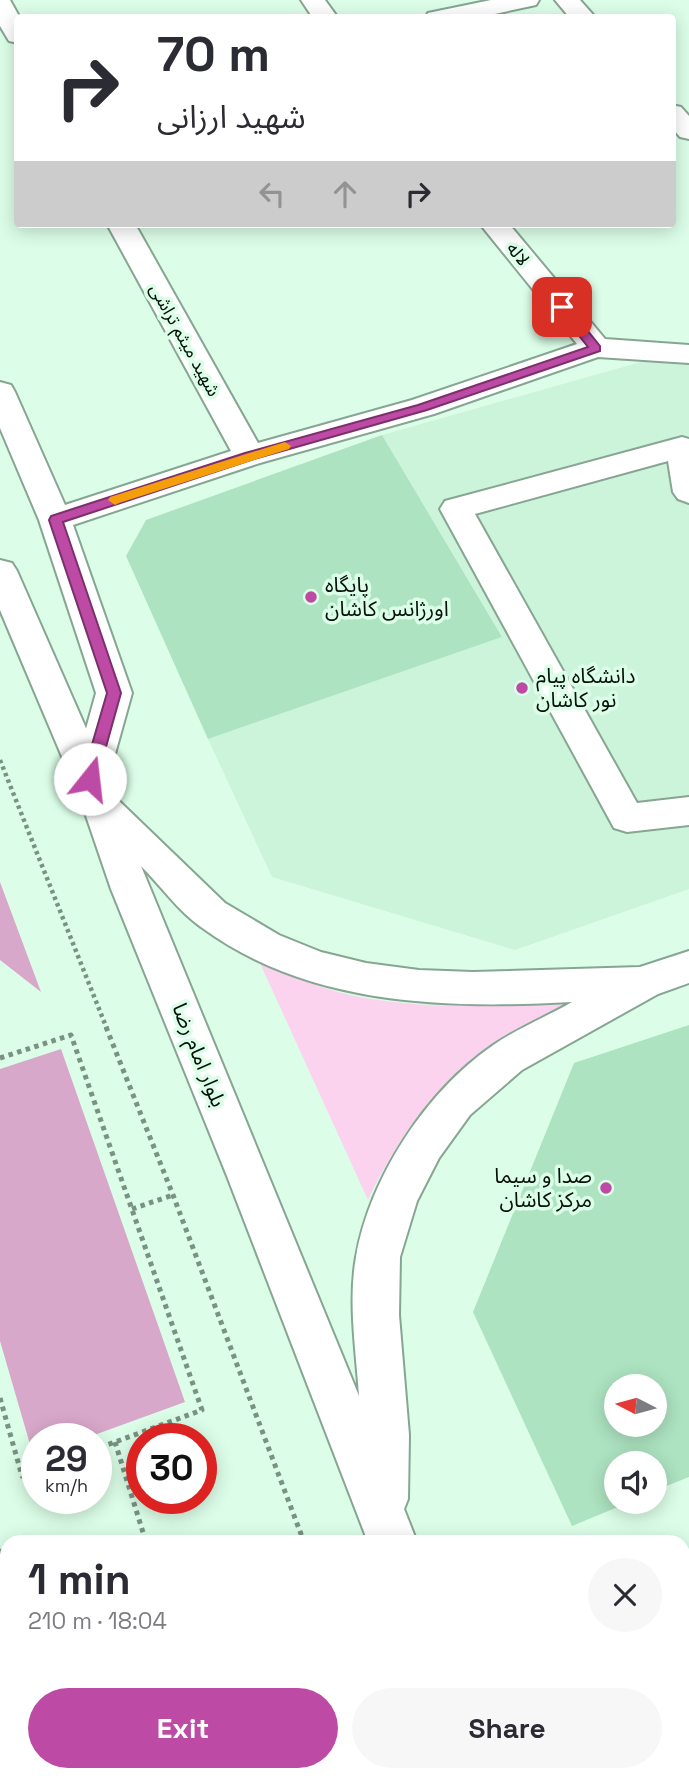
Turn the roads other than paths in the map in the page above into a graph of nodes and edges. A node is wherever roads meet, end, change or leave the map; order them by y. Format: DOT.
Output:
graph roads {
  1 [pos="527,0"];
  2 [pos="567,0"];
  3 [pos="0,3"];
  4 [pos="457,14"];
  5 [pos="580,14"];
  6 [pos="14,29"];
  7 [pos="676,117"];
  8 [pos="689,131"];
  9 [pos="123,228"];
  10 [pos="497,228"];
  11 [pos="596,348"];
  12 [pos="689,354"];
  13 [pos="0,392"];
  14 [pos="686,450"];
  15 [pos="249,456"];
  16 [pos="689,492"];
  17 [pos="55,520"];
  18 [pos="0,571"];
  19 [pos="0,589"];
  20 [pos="25,630"];
  21 [pos="95,792"];
  22 [pos="689,811"];
  23 [pos="689,967"];
  24 [pos="645,982"];
  25 [pos="389,1530"];
  1 -- 4 [label="street"];
  2 -- 5 [label="street"];
  3 -- 6 [label="street"];
  7 -- 8 [label="street"];
  9 -- 15 [label="street, شهید میثم تراشی"];
  10 -- 11 [label="street, لاله"];
  11 -- 12 [label="street"];
  11 -- 15 [label="street"];
  13 -- 17 [label="street"];
  14 -- 16 [label="street"];
  14 -- 22 [label="street"];
  15 -- 17 [label="street"];
  17 -- 21 [label="street"];
  18 -- 20 [label="street, بلوار امام رضا"];
  19 -- 20 [label="street"];
  20 -- 21 [label="street, بلوار امام رضا"];
  21 -- 24 [label="street"];
  21 -- 25 [label="street, بلوار امام رضا"];
  23 -- 24 [label="street"];
  24 -- 25 [label="street"];
}
